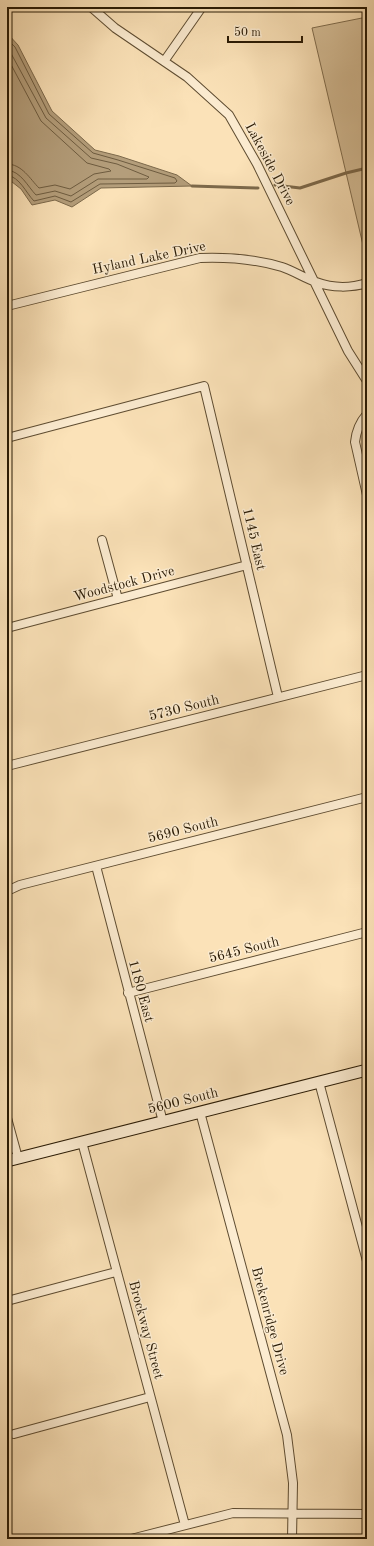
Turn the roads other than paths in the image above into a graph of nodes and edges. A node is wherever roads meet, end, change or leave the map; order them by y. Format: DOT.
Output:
graph roads {
  1 [pos="91,7"];
  2 [pos="202,7"];
  3 [pos="165,60"];
  4 [pos="315,282"];
  5 [pos="367,284"];
  6 [pos="7,306"];
  7 [pos="367,382"];
  8 [pos="367,414"];
  9 [pos="7,438"];
  10 [pos="367,495"];
  11 [pos="102,540"];
  12 [pos="247,565"];
  13 [pos="118,599"];
  14 [pos="7,628"];
  15 [pos="367,675"];
  16 [pos="278,697"];
  17 [pos="7,766"];
  18 [pos="367,797"];
  19 [pos="96,866"];
  20 [pos="7,891"];
  21 [pos="367,932"];
  22 [pos="128,993"];
  23 [pos="367,1070"];
  24 [pos="319,1082"];
  25 [pos="200,1112"];
  26 [pos="7,1118"];
  27 [pos="163,1122"];
  28 [pos="82,1142"];
  29 [pos="12,1160"];
  30 [pos="367,1261"];
  31 [pos="116,1272"];
  32 [pos="7,1301"];
  33 [pos="150,1397"];
  34 [pos="14,1434"];
  35 [pos="293,1513"];
  36 [pos="367,1514"];
  37 [pos="185,1525"];
  38 [pos="131,1539"];
  39 [pos="292,1539"];
  1 -- 3 [label="street, Lakeside Drive"];
  2 -- 3 [label="street"];
  3 -- 4 [label="street, Lakeside Drive"];
  4 -- 5 [label="street, Hyland Lake Drive"];
  4 -- 6 [label="street, Hyland Lake Drive"];
  4 -- 7 [label="street, Lakeside Drive"];
  8 -- 10 [label="street"];
  9 -- 12 [label="street, 1145 East"];
  11 -- 13 [label="street"];
  12 -- 13 [label="street, Woodstock Drive"];
  12 -- 16 [label="street, 1145 East"];
  13 -- 14 [label="street, Woodstock Drive"];
  15 -- 16 [label="street, 5730 South"];
  16 -- 17 [label="street, 5730 South"];
  18 -- 19 [label="street, 5690 South"];
  19 -- 20 [label="street, 5690 South"];
  19 -- 22 [label="street, 1180 East"];
  21 -- 22 [label="street, 5645 South"];
  22 -- 27 [label="street, 1180 East"];
  23 -- 24 [label="main road, 5600 South"];
  24 -- 25 [label="main road, 5600 South"];
  24 -- 30 [label="street"];
  25 -- 27 [label="main road, 5600 South"];
  25 -- 35 [label="street, Brekenridge Drive"];
  26 -- 29 [label="street"];
  27 -- 28 [label="main road, 5600 South"];
  28 -- 29 [label="main road, 5600 South"];
  28 -- 31 [label="street, Brockway Street"];
  31 -- 32 [label="street"];
  31 -- 33 [label="street, Brockway Street"];
  33 -- 34 [label="street"];
  33 -- 37 [label="street, Brockway Street"];
  35 -- 36 [label="street"];
  35 -- 37 [label="street"];
  35 -- 39 [label="street, Brekenridge Drive"];
  37 -- 38 [label="street"];
}
